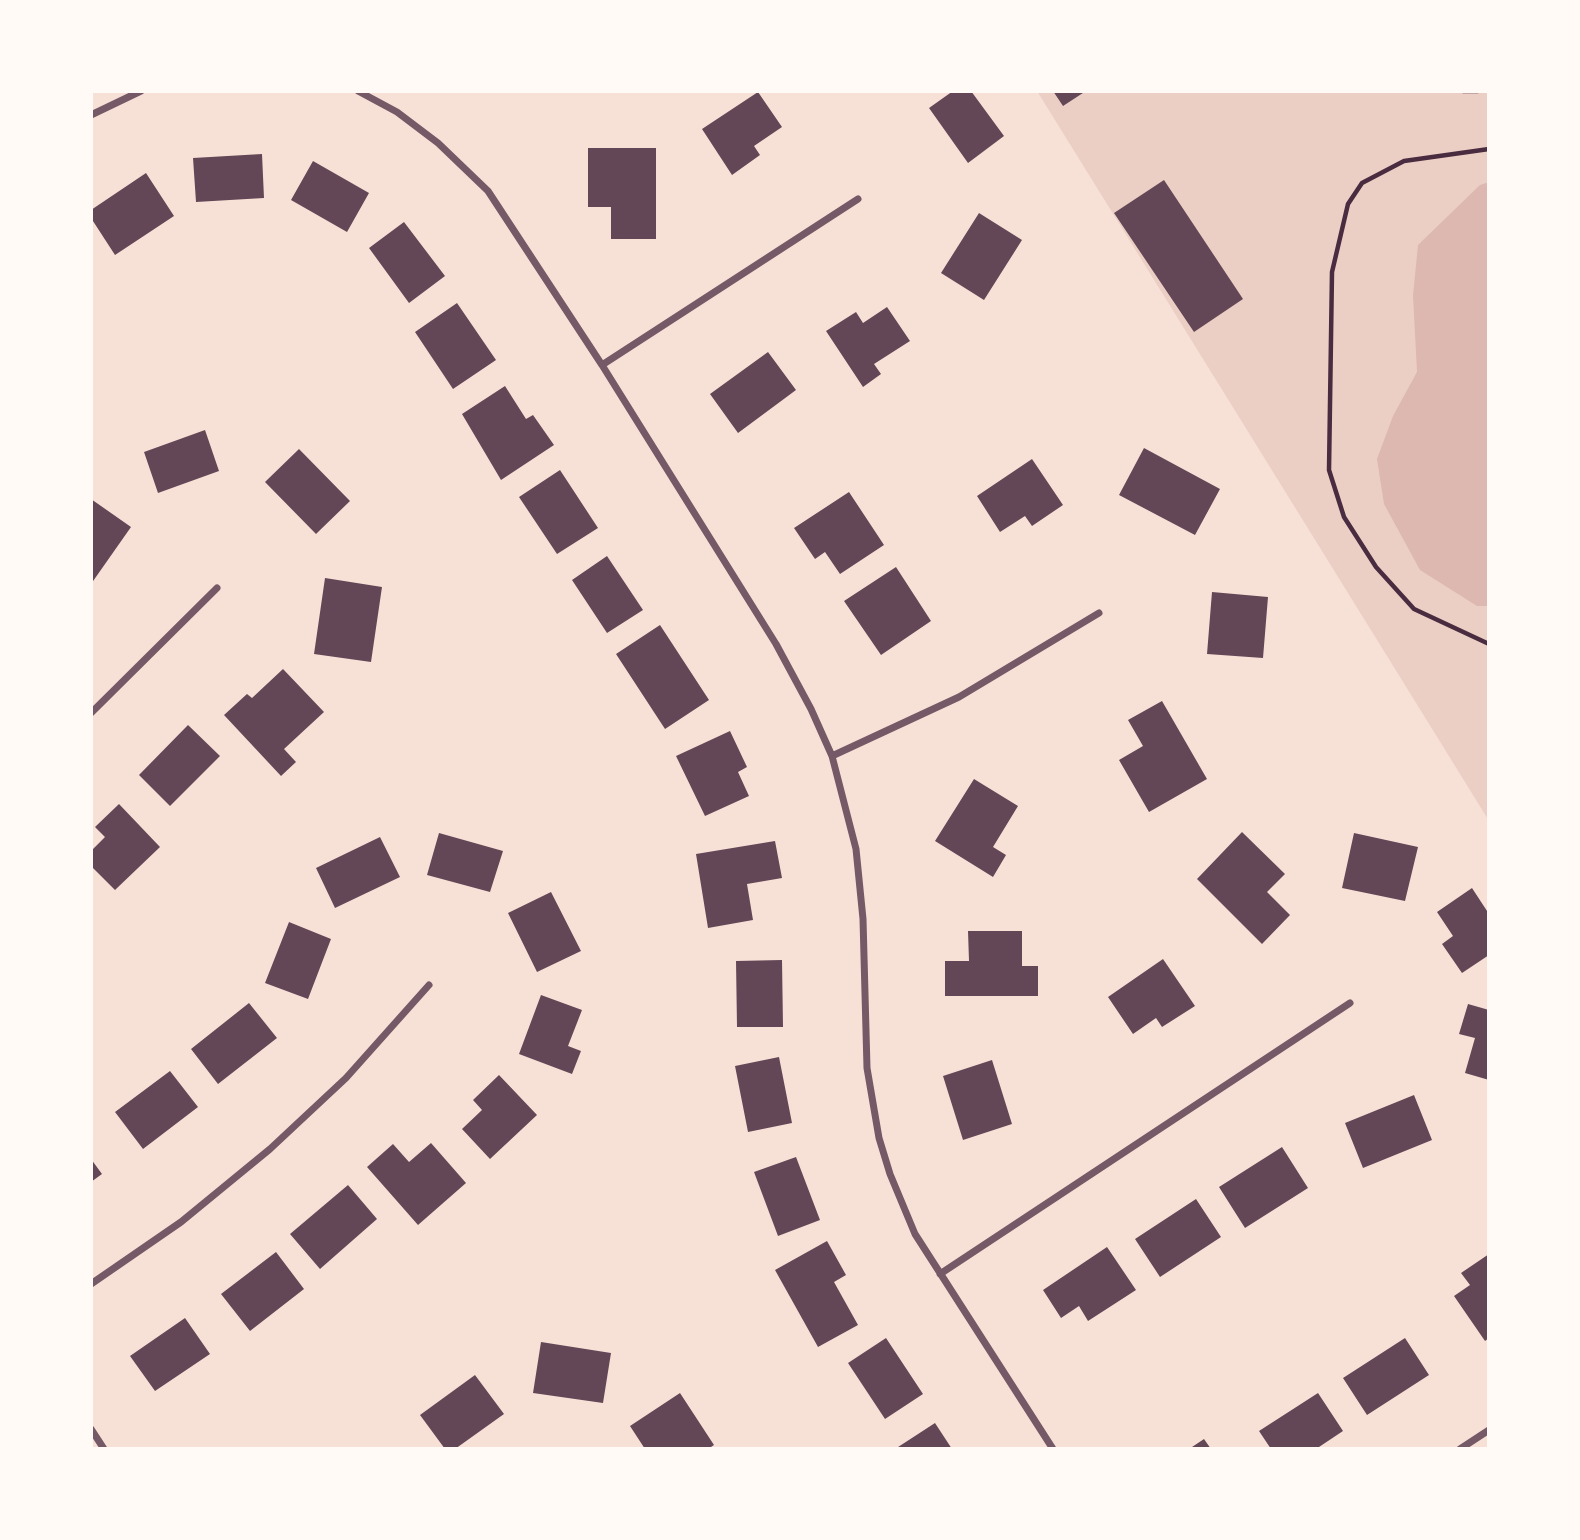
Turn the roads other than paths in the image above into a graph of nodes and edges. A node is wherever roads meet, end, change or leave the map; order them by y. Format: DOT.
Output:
graph roads {
  1 [pos="141,91"];
  2 [pos="358,91"];
  3 [pos="91,115"];
  4 [pos="858,199"];
  5 [pos="602,365"];
  6 [pos="217,588"];
  7 [pos="1099,614"];
  8 [pos="91,713"];
  9 [pos="832,756"];
  10 [pos="429,985"];
  11 [pos="1350,1003"];
  12 [pos="940,1274"];
  13 [pos="91,1284"];
  14 [pos="91,1429"];
  15 [pos="1489,1430"];
  16 [pos="104,1449"];
  17 [pos="1053,1449"];
  18 [pos="1460,1449"];
  1 -- 3 [label="street"];
  2 -- 5 [label="street"];
  4 -- 5 [label="street"];
  5 -- 9 [label="street"];
  6 -- 8 [label="street"];
  7 -- 9 [label="street"];
  9 -- 12 [label="street"];
  10 -- 13 [label="street"];
  11 -- 12 [label="street"];
  12 -- 17 [label="street"];
  14 -- 16 [label="street"];
  15 -- 18 [label="street"];
}
